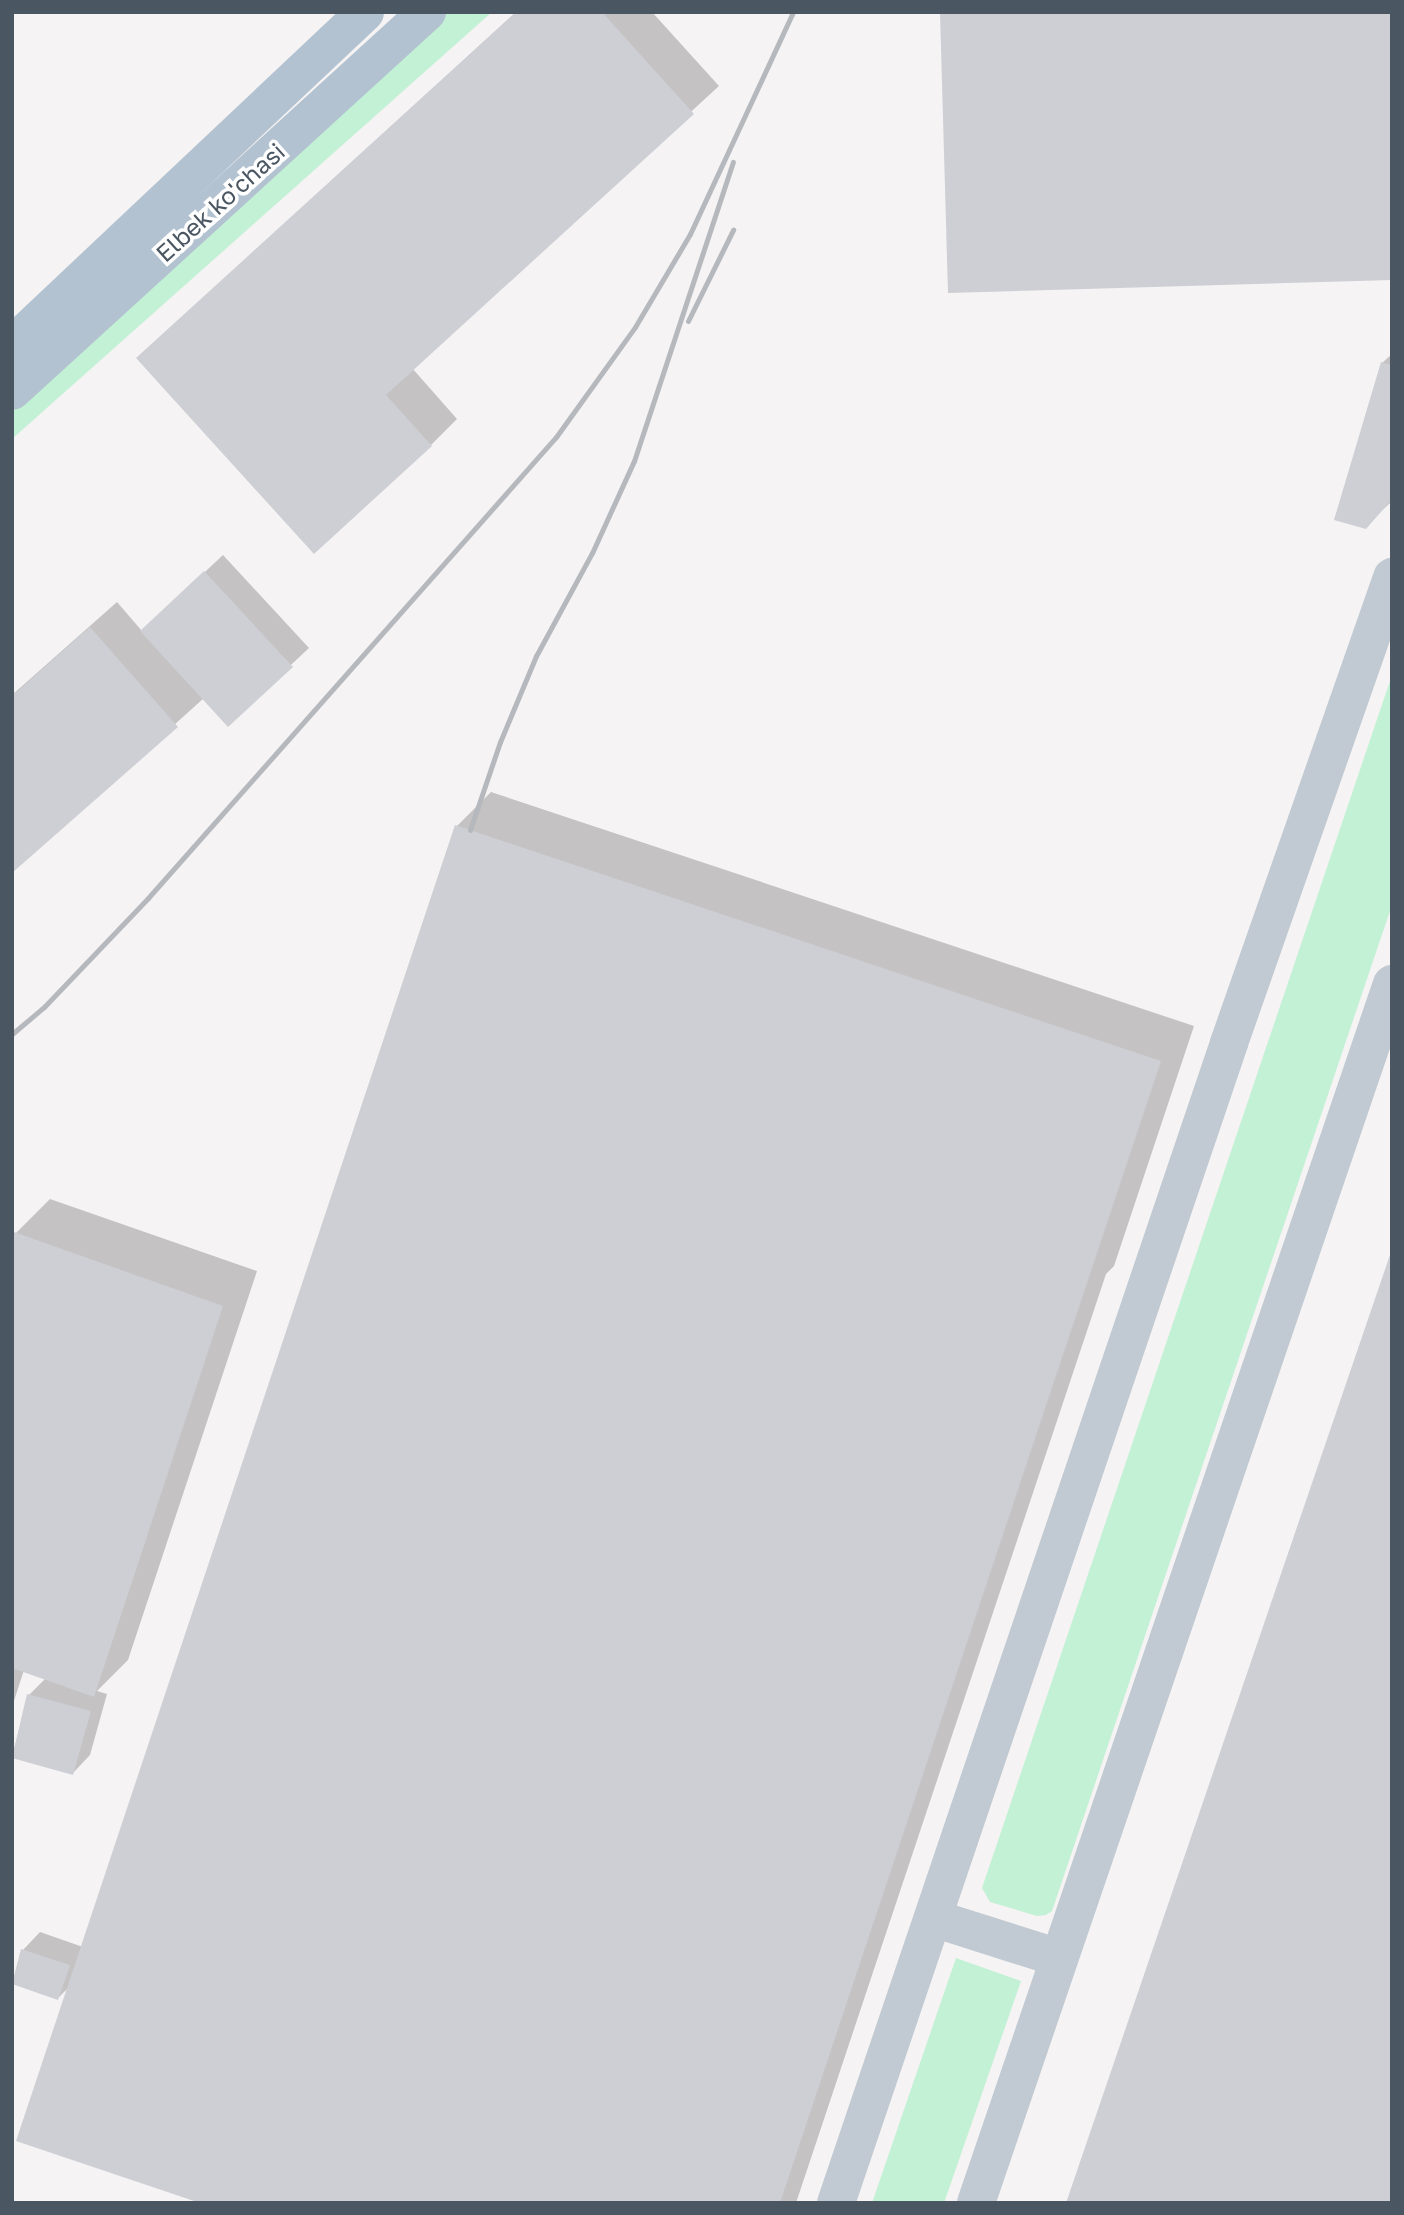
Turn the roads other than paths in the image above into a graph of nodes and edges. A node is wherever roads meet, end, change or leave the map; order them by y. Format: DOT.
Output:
graph roads {
  1 [pos="365,12"];
  2 [pos="427,12"];
  3 [pos="12,345"];
  4 [pos="12,391"];
  5 [pos="1392,577"];
  6 [pos="1383,629"];
  7 [pos="1392,984"];
  8 [pos="933,1918"];
  9 [pos="1059,1958"];
  10 [pos="836,2203"];
  11 [pos="976,2203"];
  1 -- 3 [label="main road, Elbek ko'chasi"];
  2 -- 4 [label="main road, Elbek ko'chasi"];
  5 -- 6 [label="lane"];
  6 -- 8 [label="lane"];
  7 -- 9 [label="lane"];
  8 -- 9 [label="lane"];
  8 -- 10 [label="lane"];
  9 -- 11 [label="lane"];
}
